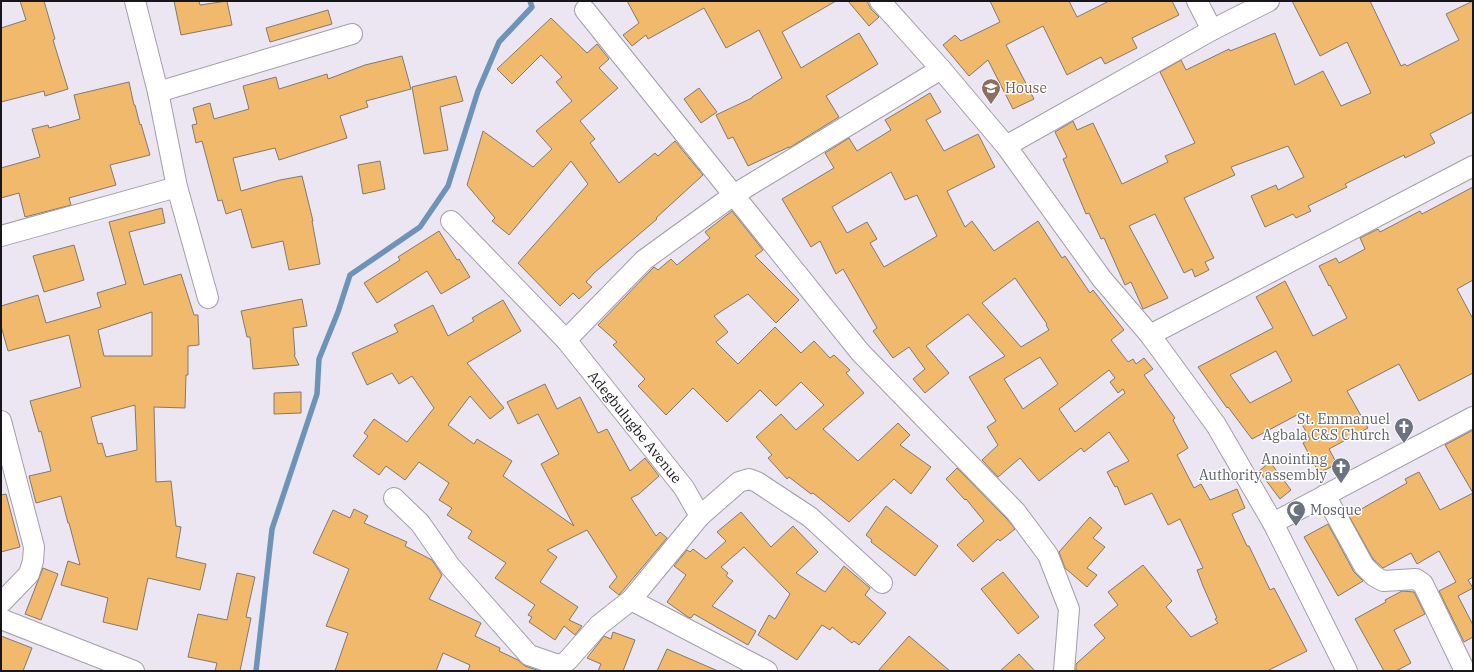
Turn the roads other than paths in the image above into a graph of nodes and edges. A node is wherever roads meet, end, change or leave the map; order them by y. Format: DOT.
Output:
graph roads {
  1 [pos="135,1"];
  2 [pos="880,1"];
  3 [pos="1197,1"];
  4 [pos="1269,1"];
  5 [pos="585,10"];
  6 [pos="1212,30"];
  7 [pos="352,34"];
  8 [pos="941,69"];
  9 [pos="158,92"];
  10 [pos="1006,146"];
  11 [pos="1473,166"];
  12 [pos="177,187"];
  13 [pos="735,194"];
  14 [pos="451,221"];
  15 [pos="1,236"];
  16 [pos="208,298"];
  17 [pos="1150,335"];
  18 [pos="566,340"];
  19 [pos="1473,417"];
  20 [pos="1,421"];
  21 [pos="1325,496"];
  22 [pos="394,498"];
  23 [pos="700,516"];
  24 [pos="1273,523"];
  25 [pos="882,583"];
  26 [pos="631,600"];
  27 [pos="1,603"];
  28 [pos="1,619"];
  29 [pos="1473,669"];
  30 [pos="134,671"];
  31 [pos="767,671"];
  32 [pos="1064,671"];
  33 [pos="1347,671"];
  34 [pos="1464,671"];
  35 [pos="1468,671"];
  1 -- 9 [label="street"];
  2 -- 8 [label="street"];
  3 -- 6 [label="street"];
  4 -- 6 [label="street"];
  5 -- 13 [label="street"];
  6 -- 10 [label="street"];
  7 -- 9 [label="street"];
  8 -- 10 [label="street"];
  8 -- 13 [label="street"];
  9 -- 12 [label="street"];
  10 -- 17 [label="street"];
  11 -- 17 [label="street"];
  12 -- 15 [label="street"];
  12 -- 16 [label="street"];
  13 -- 18 [label="street"];
  13 -- 32 [label="street"];
  14 -- 18 [label="street, Adegbulugbe Avenue"];
  17 -- 24 [label="street"];
  18 -- 23 [label="street, Adegbulugbe Avenue"];
  19 -- 21 [label="street"];
  20 -- 27 [label="street"];
  21 -- 24 [label="street"];
  21 -- 34 [label="street"];
  22 -- 26 [label="street"];
  23 -- 25 [label="street"];
  23 -- 26 [label="street"];
  24 -- 33 [label="street"];
  26 -- 31 [label="street"];
  28 -- 30 [label="street"];
  29 -- 35 [label="street"];
}
